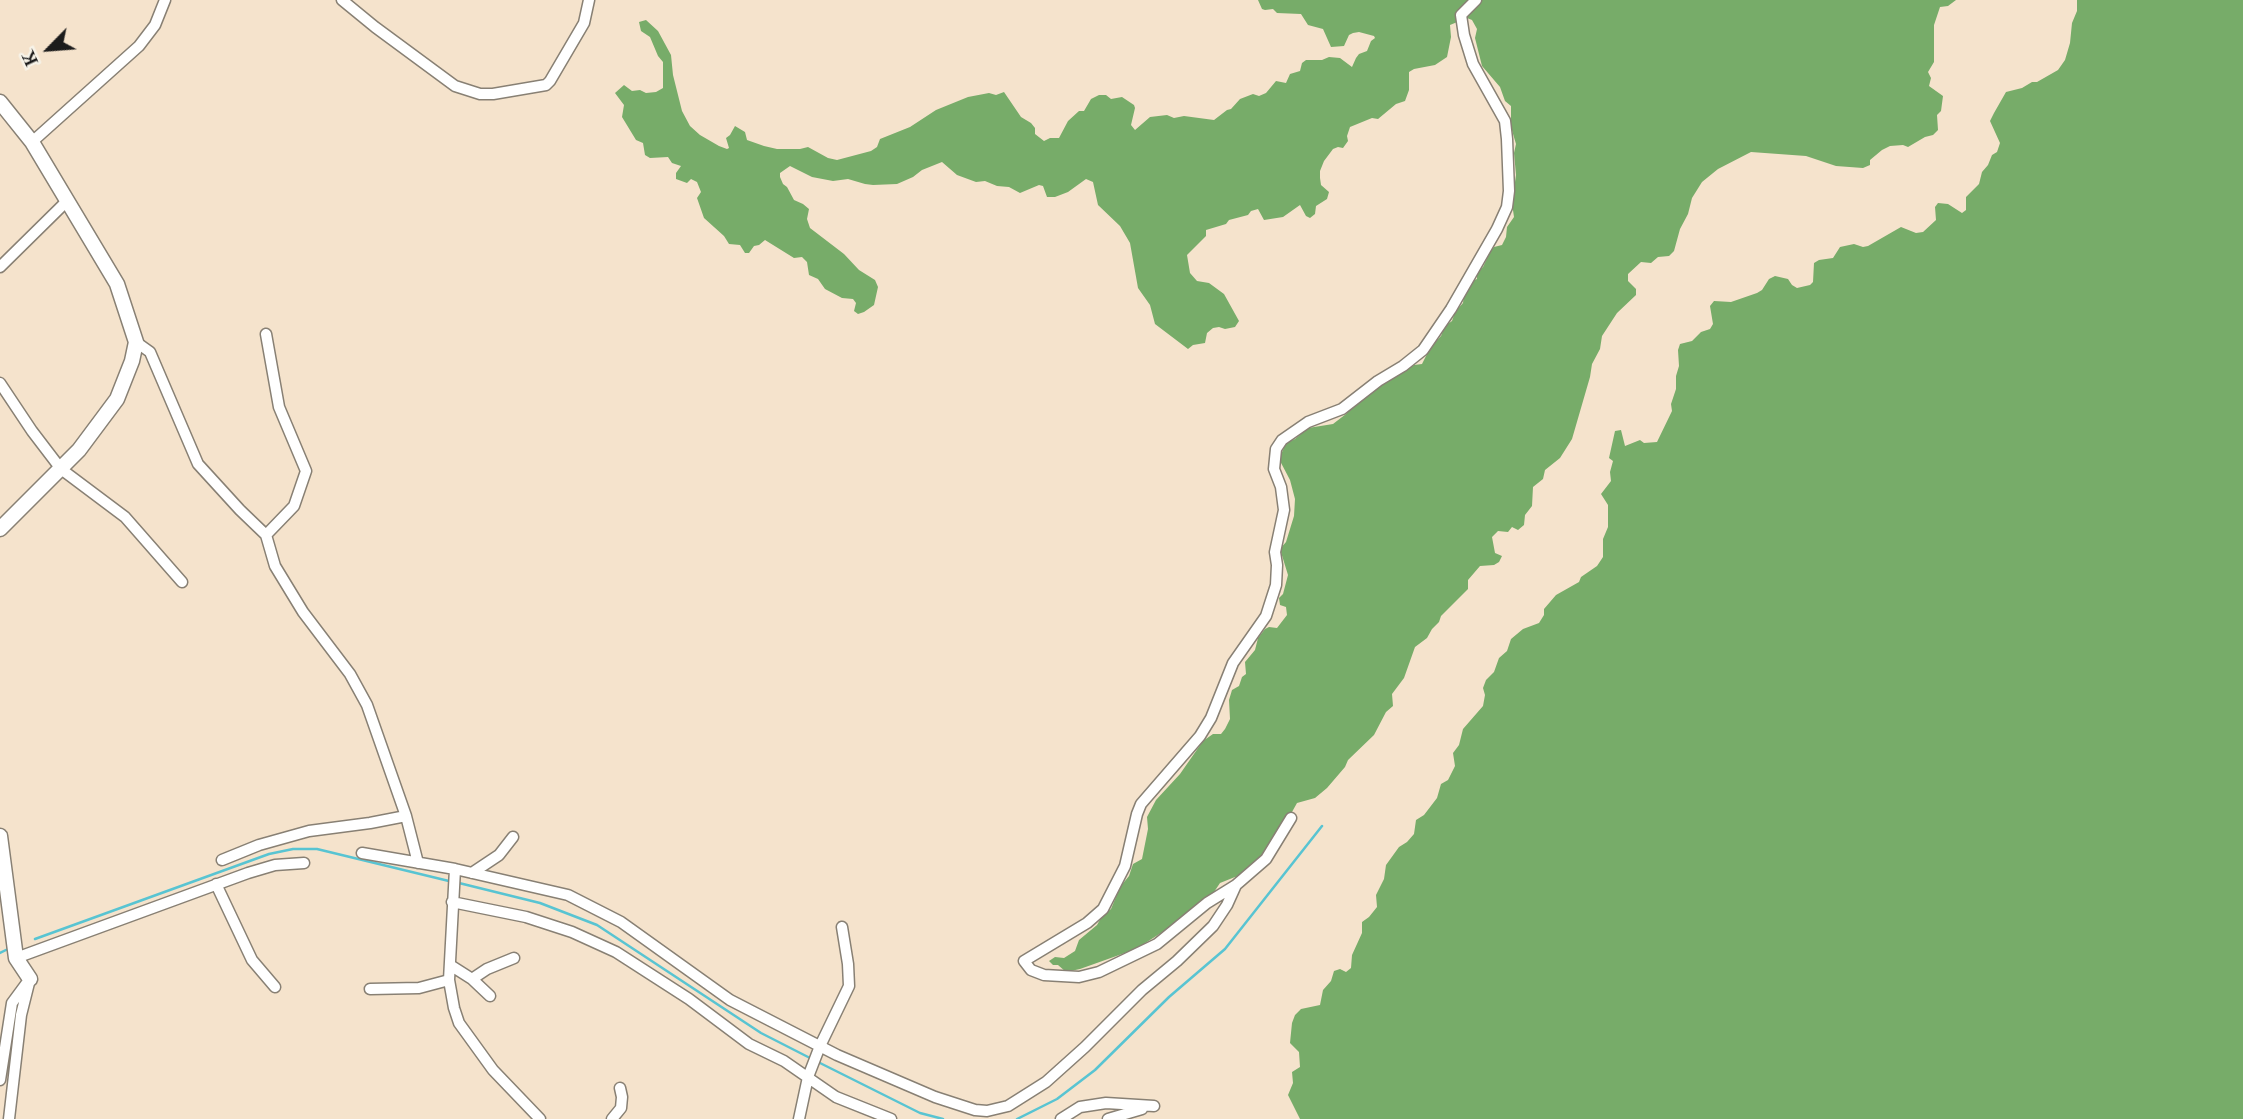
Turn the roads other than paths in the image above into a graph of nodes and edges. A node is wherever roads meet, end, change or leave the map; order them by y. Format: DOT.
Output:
graph roads {
  1 [pos="165,0"];
  2 [pos="342,0"];
  3 [pos="589,0"];
  4 [pos="1476,0"];
  5 [pos="0,102"];
  6 [pos="32,142"];
  7 [pos="68,200"];
  8 [pos="0,267"];
  9 [pos="266,334"];
  10 [pos="136,342"];
  11 [pos="0,383"];
  12 [pos="61,468"];
  13 [pos="0,529"];
  14 [pos="266,535"];
  15 [pos="182,582"];
  16 [pos="406,816"];
  17 [pos="1292,818"];
  18 [pos="0,836"];
  19 [pos="513,837"];
  20 [pos="362,853"];
  21 [pos="222,860"];
  22 [pos="304,863"];
  23 [pos="418,863"];
  24 [pos="455,869"];
  25 [pos="472,873"];
  26 [pos="216,884"];
  27 [pos="1237,885"];
  28 [pos="452,902"];
  29 [pos="842,927"];
  30 [pos="16,958"];
  31 [pos="514,958"];
  32 [pos="450,965"];
  33 [pos="30,979"];
  34 [pos="472,979"];
  35 [pos="449,980"];
  36 [pos="275,987"];
  37 [pos="370,989"];
  38 [pos="490,996"];
  39 [pos="820,1046"];
  40 [pos="808,1077"];
  41 [pos="0,1080"];
  42 [pos="620,1088"];
  43 [pos="9,1119"];
  44 [pos="540,1119"];
  45 [pos="612,1119"];
  46 [pos="799,1119"];
  47 [pos="891,1119"];
  48 [pos="1061,1119"];
  49 [pos="1108,1119"];
  1 -- 6 [label="street"];
  2 -- 3 [label="street"];
  4 -- 27 [label="street"];
  5 -- 6 [label="street"];
  6 -- 7 [label="street"];
  7 -- 8 [label="street"];
  7 -- 10 [label="street"];
  9 -- 14 [label="street"];
  10 -- 12 [label="street"];
  10 -- 14 [label="street"];
  11 -- 12 [label="street"];
  12 -- 13 [label="street"];
  12 -- 15 [label="street"];
  14 -- 16 [label="street"];
  16 -- 21 [label="street"];
  16 -- 23 [label="street"];
  17 -- 27 [label="street"];
  18 -- 30 [label="street"];
  19 -- 25 [label="street"];
  20 -- 23 [label="street"];
  22 -- 26 [label="street"];
  23 -- 24 [label="street"];
  24 -- 25 [label="street"];
  24 -- 28 [label="street"];
  25 -- 39 [label="street"];
  26 -- 30 [label="street"];
  26 -- 36 [label="street"];
  27 -- 39 [label="street"];
  28 -- 32 [label="street"];
  28 -- 40 [label="street"];
  29 -- 39 [label="street"];
  30 -- 33 [label="street"];
  31 -- 34 [label="street"];
  32 -- 34 [label="street"];
  32 -- 35 [label="street"];
  33 -- 41 [label="street"];
  33 -- 43 [label="street"];
  34 -- 38 [label="street"];
  35 -- 37 [label="street"];
  35 -- 44 [label="street"];
  39 -- 40 [label="street"];
  40 -- 46 [label="street"];
  40 -- 47 [label="street"];
  42 -- 45 [label="street"];
  48 -- 49 [label="street"];
}
